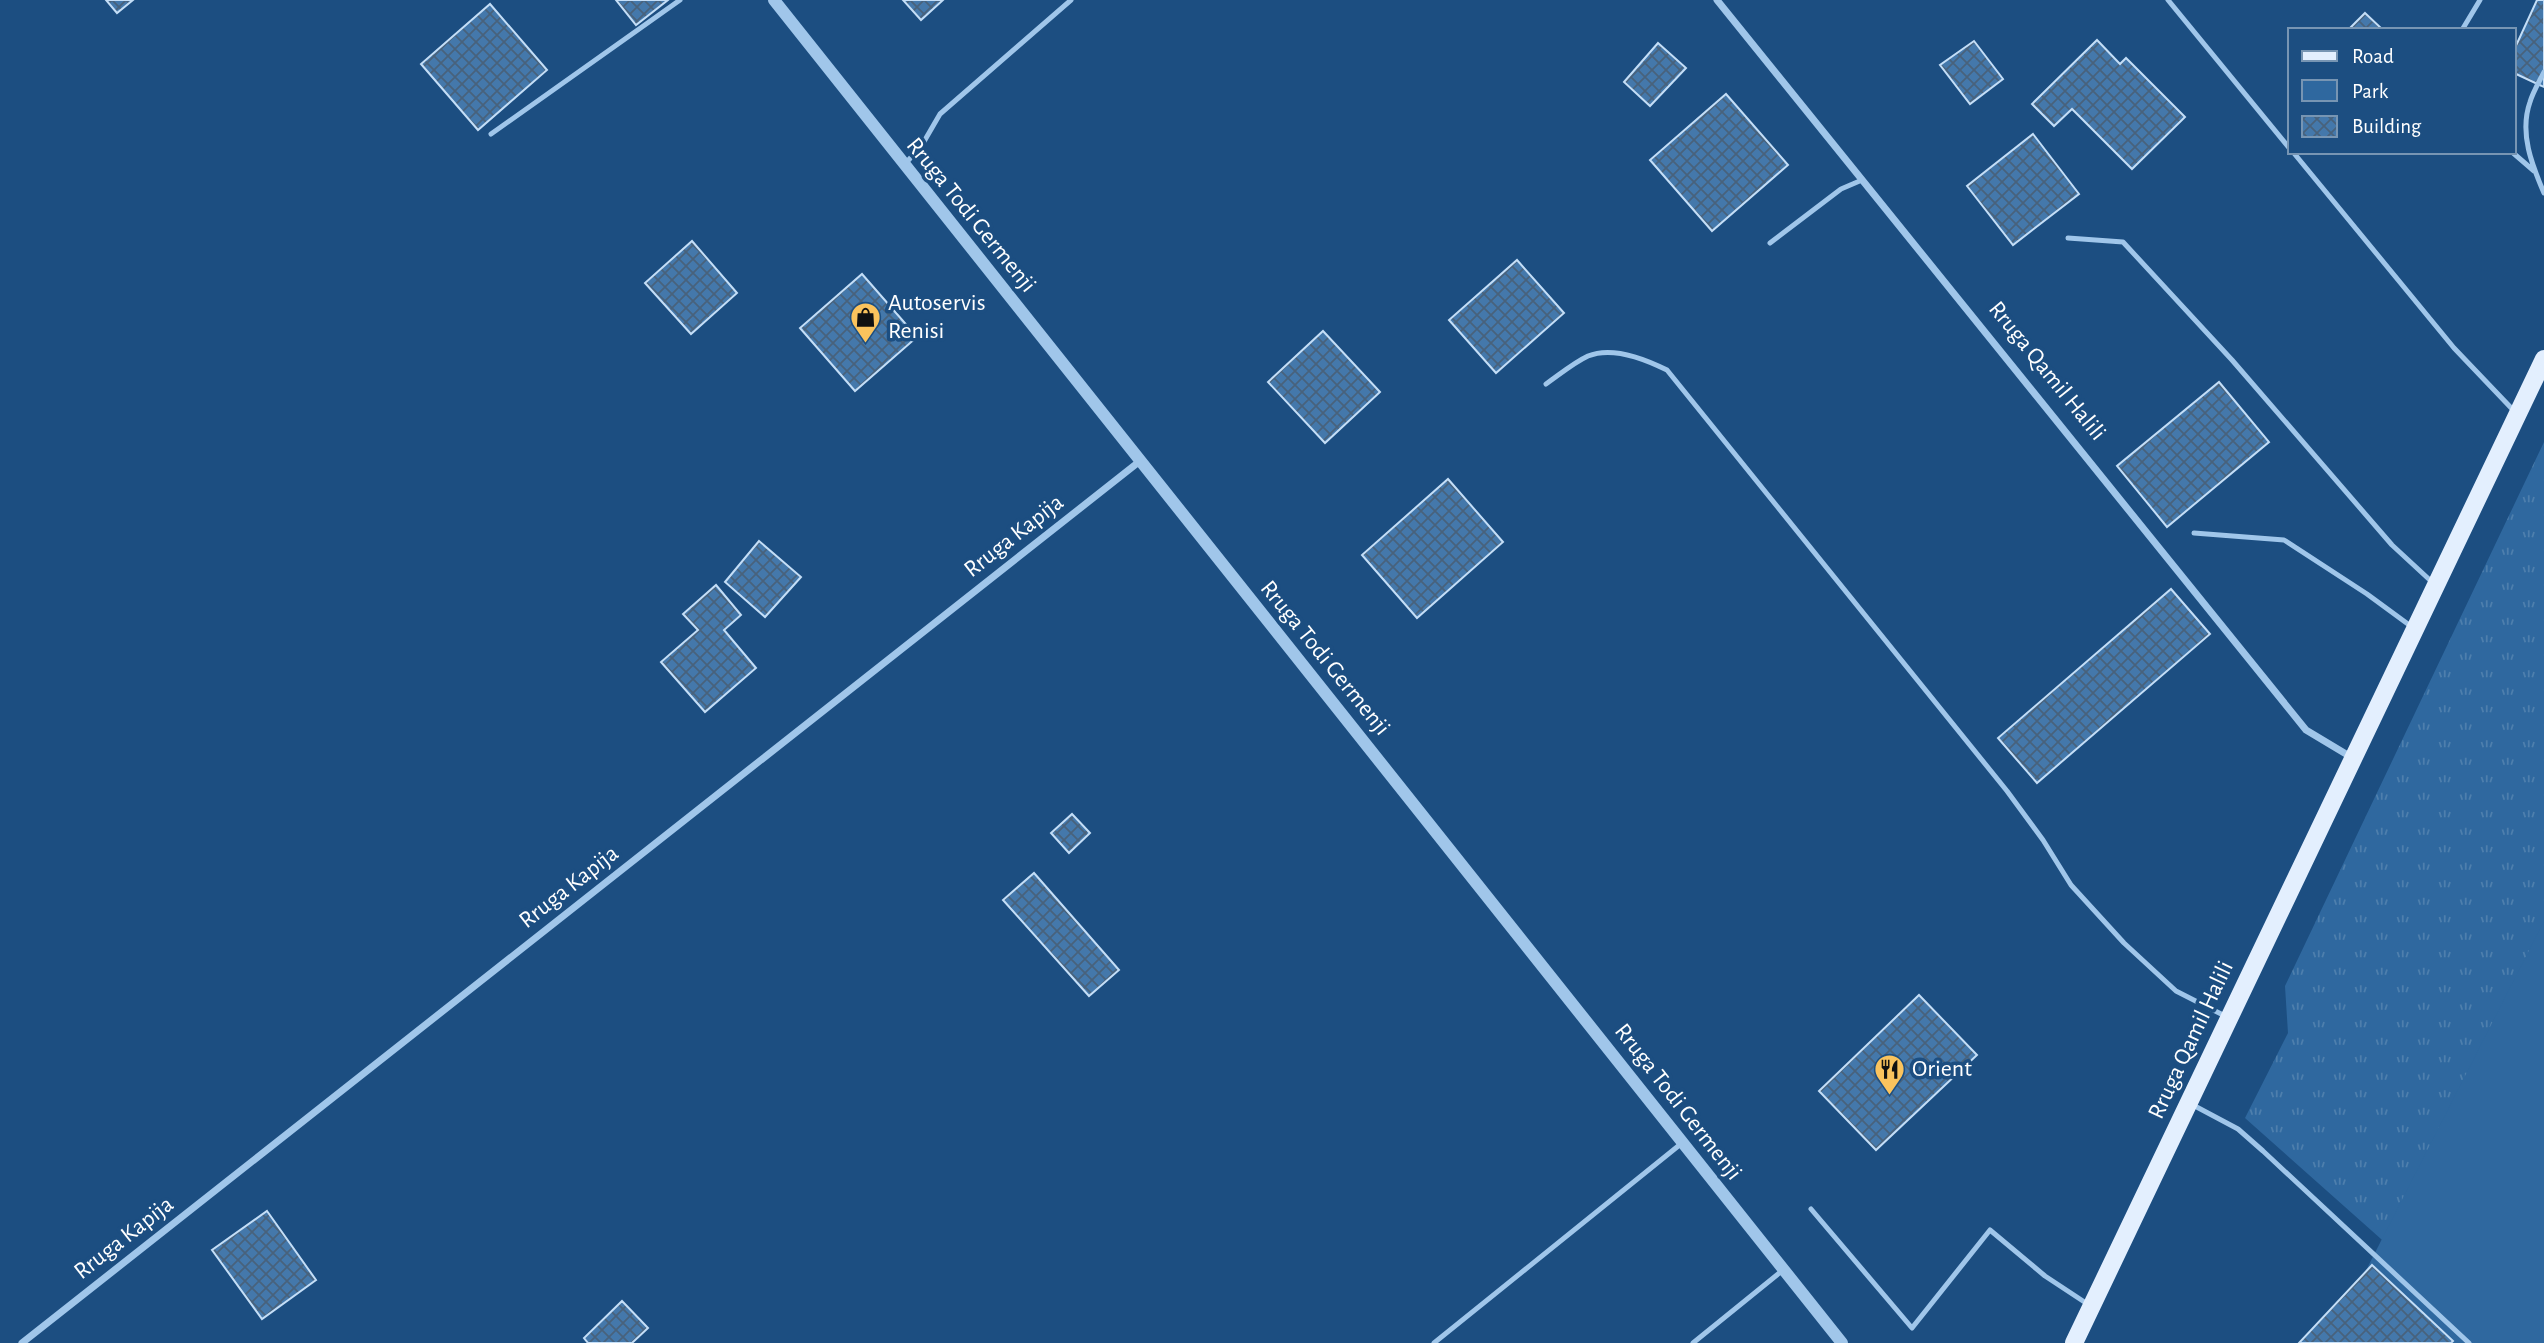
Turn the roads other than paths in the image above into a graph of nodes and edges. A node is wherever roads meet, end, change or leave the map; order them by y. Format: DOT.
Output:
graph roads {
  1 [pos="680,0"];
  2 [pos="774,0"];
  3 [pos="1071,0"];
  4 [pos="1717,0"];
  5 [pos="2168,0"];
  6 [pos="2480,0"];
  7 [pos="2463,28"];
  8 [pos="2544,72"];
  9 [pos="491,134"];
  10 [pos="2288,146"];
  11 [pos="2294,154"];
  12 [pos="2514,154"];
  13 [pos="904,164"];
  14 [pos="2534,170"];
  15 [pos="1862,180"];
  16 [pos="2544,193"];
  17 [pos="2068,238"];
  18 [pos="1770,243"];
  19 [pos="2544,359"];
  20 [pos="1546,384"];
  21 [pos="2518,415"];
  22 [pos="1140,461"];
  23 [pos="2194,533"];
  24 [pos="2435,584"];
  25 [pos="2414,628"];
  26 [pos="2352,757"];
  27 [pos="2228,1018"];
  28 [pos="2188,1103"];
  29 [pos="1683,1142"];
  30 [pos="1811,1209"];
  31 [pos="1784,1270"];
  32 [pos="2092,1306"];
  33 [pos="22,1343"];
  34 [pos="1434,1343"];
  35 [pos="1693,1343"];
  36 [pos="1842,1343"];
  37 [pos="2074,1343"];
  38 [pos="2469,1343"];
  1 -- 9 [label="lane"];
  2 -- 13 [label="street, Rruga Todi Germenji"];
  3 -- 13 [label="lane"];
  4 -- 15 [label="street, Rruga Qamil Halili"];
  5 -- 10 [label="lane"];
  6 -- 7 [label="lane"];
  8 -- 14 [label="lane"];
  11 -- 21 [label="lane"];
  12 -- 14 [label="lane"];
  13 -- 22 [label="street, Rruga Todi Germenji"];
  14 -- 16 [label="lane"];
  15 -- 18 [label="lane"];
  15 -- 26 [label="street, Rruga Qamil Halili"];
  17 -- 24 [label="lane"];
  19 -- 21 [label="main road, Rruga Qamil Halili"];
  20 -- 27 [label="lane"];
  21 -- 24 [label="main road, Rruga Qamil Halili"];
  22 -- 29 [label="street, Rruga Todi Germenji"];
  22 -- 33 [label="street, Rruga Kapija"];
  23 -- 25 [label="lane"];
  24 -- 25 [label="main road, Rruga Qamil Halili"];
  25 -- 26 [label="main road, Rruga Qamil Halili"];
  26 -- 27 [label="main road, Rruga Qamil Halili"];
  27 -- 28 [label="main road, Rruga Qamil Halili"];
  28 -- 32 [label="main road, Rruga Qamil Halili"];
  28 -- 38 [label="lane"];
  29 -- 31 [label="street, Rruga Todi Germenji"];
  29 -- 34 [label="lane"];
  30 -- 32 [label="lane"];
  31 -- 35 [label="lane"];
  31 -- 36 [label="street, Rruga Todi Germenji"];
  32 -- 37 [label="main road, Rruga Qamil Halili"];
}
